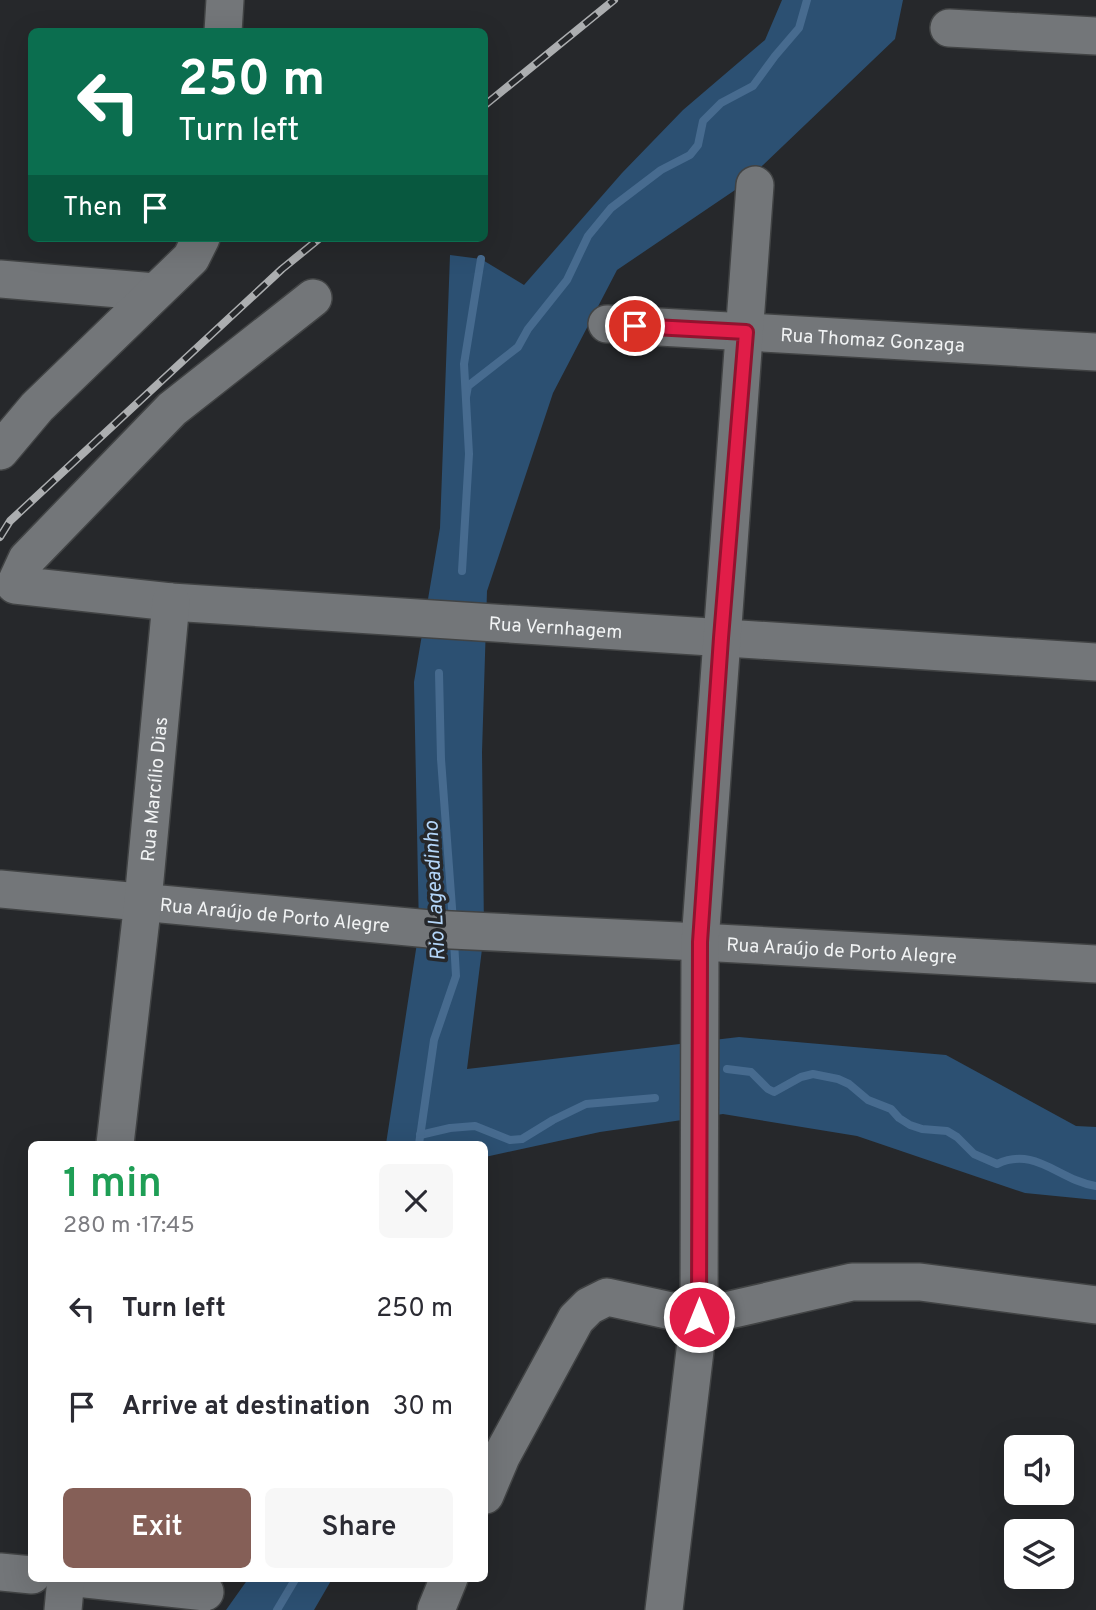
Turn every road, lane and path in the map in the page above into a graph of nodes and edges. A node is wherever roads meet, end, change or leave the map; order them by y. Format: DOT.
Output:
graph roads {
  1 [pos="225,0"];
  2 [pos="223,28"];
  3 [pos="949,29"];
  4 [pos="1096,36"];
  5 [pos="755,185"];
  6 [pos="199,242"];
  7 [pos="0,279"];
  8 [pos="155,292"];
  9 [pos="313,298"];
  10 [pos="607,324"];
  11 [pos="746,332"];
  12 [pos="1096,352"];
  13 [pos="0,451"];
  14 [pos="172,602"];
  15 [pos="721,638"];
  16 [pos="1096,662"];
  17 [pos="0,889"];
  18 [pos="143,901"];
  19 [pos="700,942"];
  20 [pos="1096,964"];
  21 [pos="115,1141"];
  22 [pos="1096,1305"];
  23 [pos="699,1317"];
  24 [pos="488,1488"];
  25 [pos="0,1572"];
  26 [pos="28,1574"];
  27 [pos="66,1582"];
  28 [pos="114,1582"];
  29 [pos="447,1582"];
  30 [pos="205,1592"];
  31 [pos="63,1610"];
  32 [pos="436,1610"];
  33 [pos="664,1610"];
  1 -- 2 [label="street"];
  3 -- 4 [label="street"];
  5 -- 11 [label="street"];
  6 -- 8 [label="street"];
  7 -- 8 [label="street"];
  8 -- 13 [label="street"];
  9 -- 14 [label="street, Rua Vernhagem"];
  10 -- 11 [label="street, Rua Thomaz Gonzaga"];
  11 -- 12 [label="street, Rua Thomaz Gonzaga"];
  11 -- 15 [label="street"];
  14 -- 15 [label="street, Rua Vernhagem"];
  14 -- 18 [label="street, Rua Marcílio Dias"];
  15 -- 16 [label="street, Rua Vernhagem"];
  15 -- 19 [label="street"];
  17 -- 18 [label="street, Rua Araújo de Porto Alegre"];
  18 -- 19 [label="street, Rua Araújo de Porto Alegre"];
  18 -- 21 [label="street, Rua Marcílio Dias"];
  19 -- 20 [label="street, Rua Araújo de Porto Alegre"];
  19 -- 23 [label="street"];
  22 -- 23 [label="street"];
  23 -- 24 [label="street"];
  23 -- 33 [label="street"];
  25 -- 26 [label="street"];
  27 -- 31 [label="street"];
  28 -- 30 [label="street"];
  29 -- 32 [label="street"];
}
